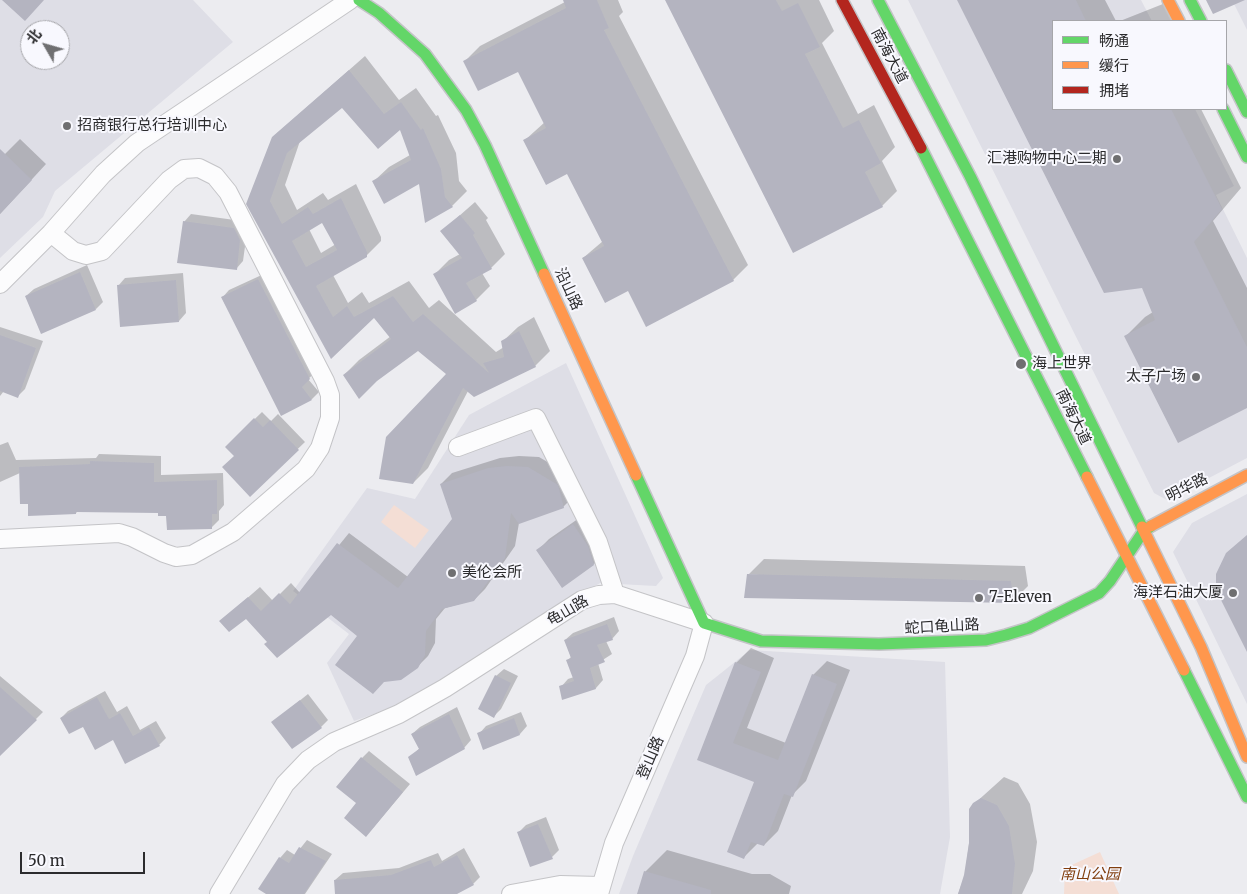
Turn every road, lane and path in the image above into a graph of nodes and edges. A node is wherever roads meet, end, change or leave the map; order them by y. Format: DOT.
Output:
graph roads {
  1 [pos="350,0"];
  2 [pos="359,0"];
  3 [pos="842,0"];
  4 [pos="878,0"];
  5 [pos="1168,0"];
  6 [pos="1190,0"];
  7 [pos="1178,20"];
  8 [pos="1200,20"];
  9 [pos="1227,72"];
  10 [pos="1224,110"];
  11 [pos="1247,112"];
  12 [pos="1247,157"];
  13 [pos="51,233"];
  14 [pos="0,284"];
  15 [pos="458,447"];
  16 [pos="1247,475"];
  17 [pos="1144,532"];
  18 [pos="0,539"];
  19 [pos="1126,558"];
  20 [pos="615,594"];
  21 [pos="704,623"];
  22 [pos="1247,757"];
  23 [pos="1247,797"];
  24 [pos="599,890"];
  25 [pos="219,894"];
  26 [pos="511,894"];
  1 -- 13 [label="street"];
  2 -- 21 [label="main road, 沿山路"];
  3 -- 19 [label="main road, 南海大道"];
  4 -- 17 [label="main road, 南海大道"];
  5 -- 7 [label="main road"];
  6 -- 8 [label="main road"];
  9 -- 11 [label="main road"];
  10 -- 12 [label="main road"];
  13 -- 14 [label="street"];
  13 -- 18 [label="street"];
  15 -- 20 [label="street"];
  16 -- 17 [label="main road, 明华路"];
  17 -- 19 [label="main road, 蛇口龟山路"];
  17 -- 22 [label="main road, 南海大道"];
  19 -- 21 [label="main road, 蛇口龟山路"];
  19 -- 23 [label="main road, 南海大道"];
  20 -- 21 [label="street, 龟山路"];
  20 -- 25 [label="street, 龟山路"];
  21 -- 24 [label="street, 登山路"];
  24 -- 26 [label="street"];
}
